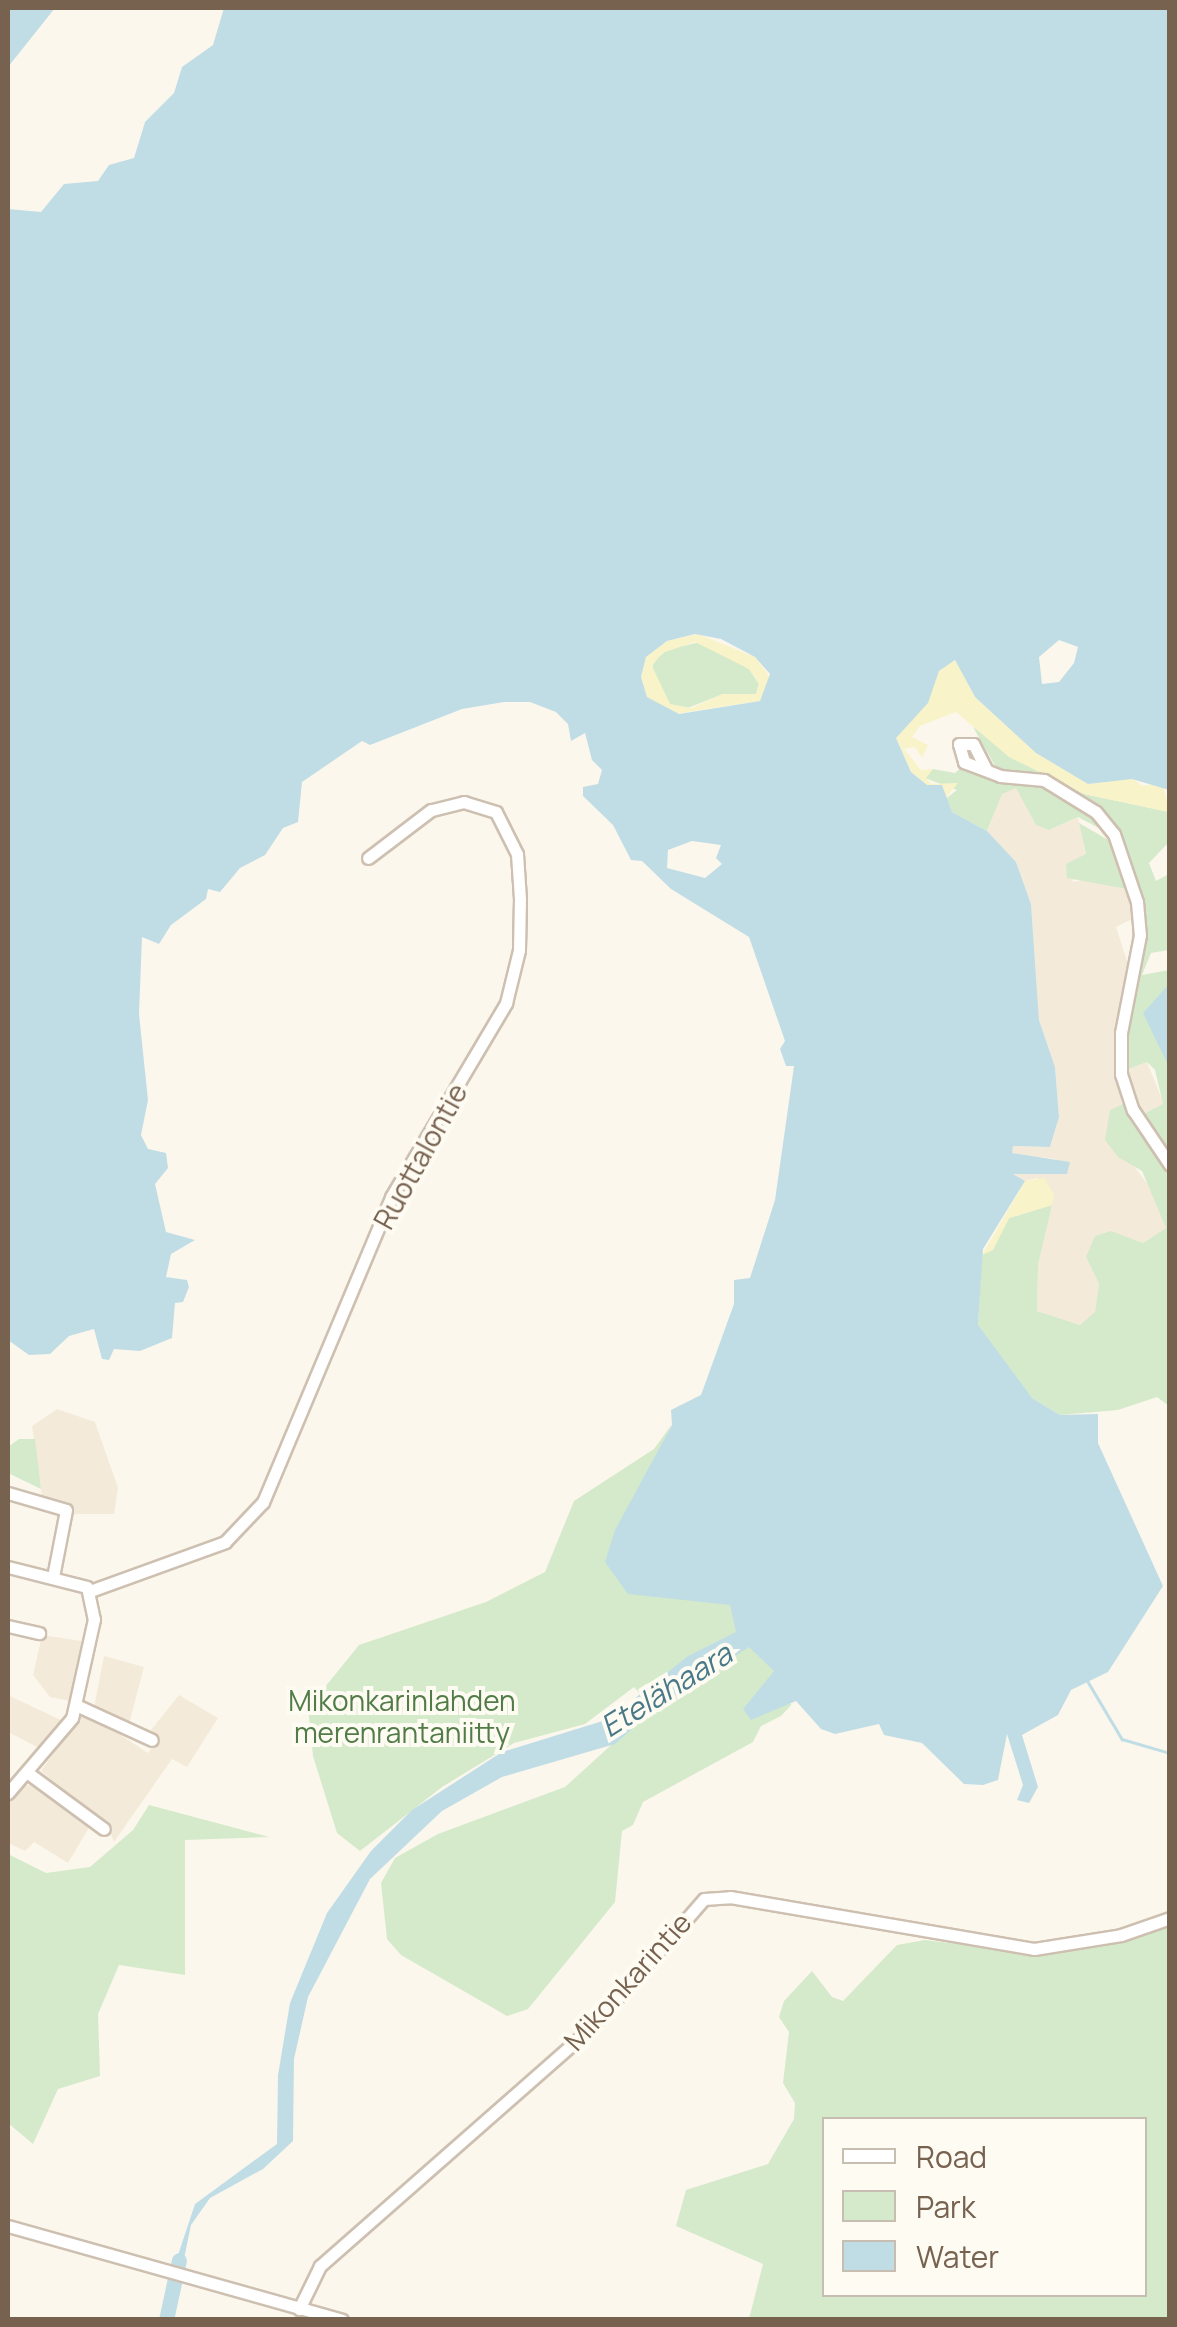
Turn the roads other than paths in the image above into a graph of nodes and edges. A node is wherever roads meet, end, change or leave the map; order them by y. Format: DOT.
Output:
graph roads {
  1 [pos="986,769"];
  2 [pos="368,858"];
  3 [pos="1170,1165"];
  4 [pos="8,1493"];
  5 [pos="8,1567"];
  6 [pos="52,1577"];
  7 [pos="90,1590"];
  8 [pos="8,1626"];
  9 [pos="39,1633"];
  10 [pos="78,1706"];
  11 [pos="152,1740"];
  12 [pos="28,1773"];
  13 [pos="8,1794"];
  14 [pos="104,1829"];
  15 [pos="1170,1918"];
  16 [pos="8,2226"];
  17 [pos="299,2309"];
  18 [pos="342,2320"];
  1 -- 3 [label="street"];
  2 -- 7 [label="street, Ruottalontie"];
  4 -- 6 [label="street"];
  5 -- 6 [label="street"];
  6 -- 7 [label="street"];
  7 -- 10 [label="street"];
  8 -- 9 [label="street"];
  10 -- 11 [label="street"];
  10 -- 12 [label="street"];
  12 -- 13 [label="street"];
  12 -- 14 [label="street"];
  15 -- 17 [label="street, Mikonkarintie"];
  16 -- 17 [label="street"];
  17 -- 18 [label="street"];
}
